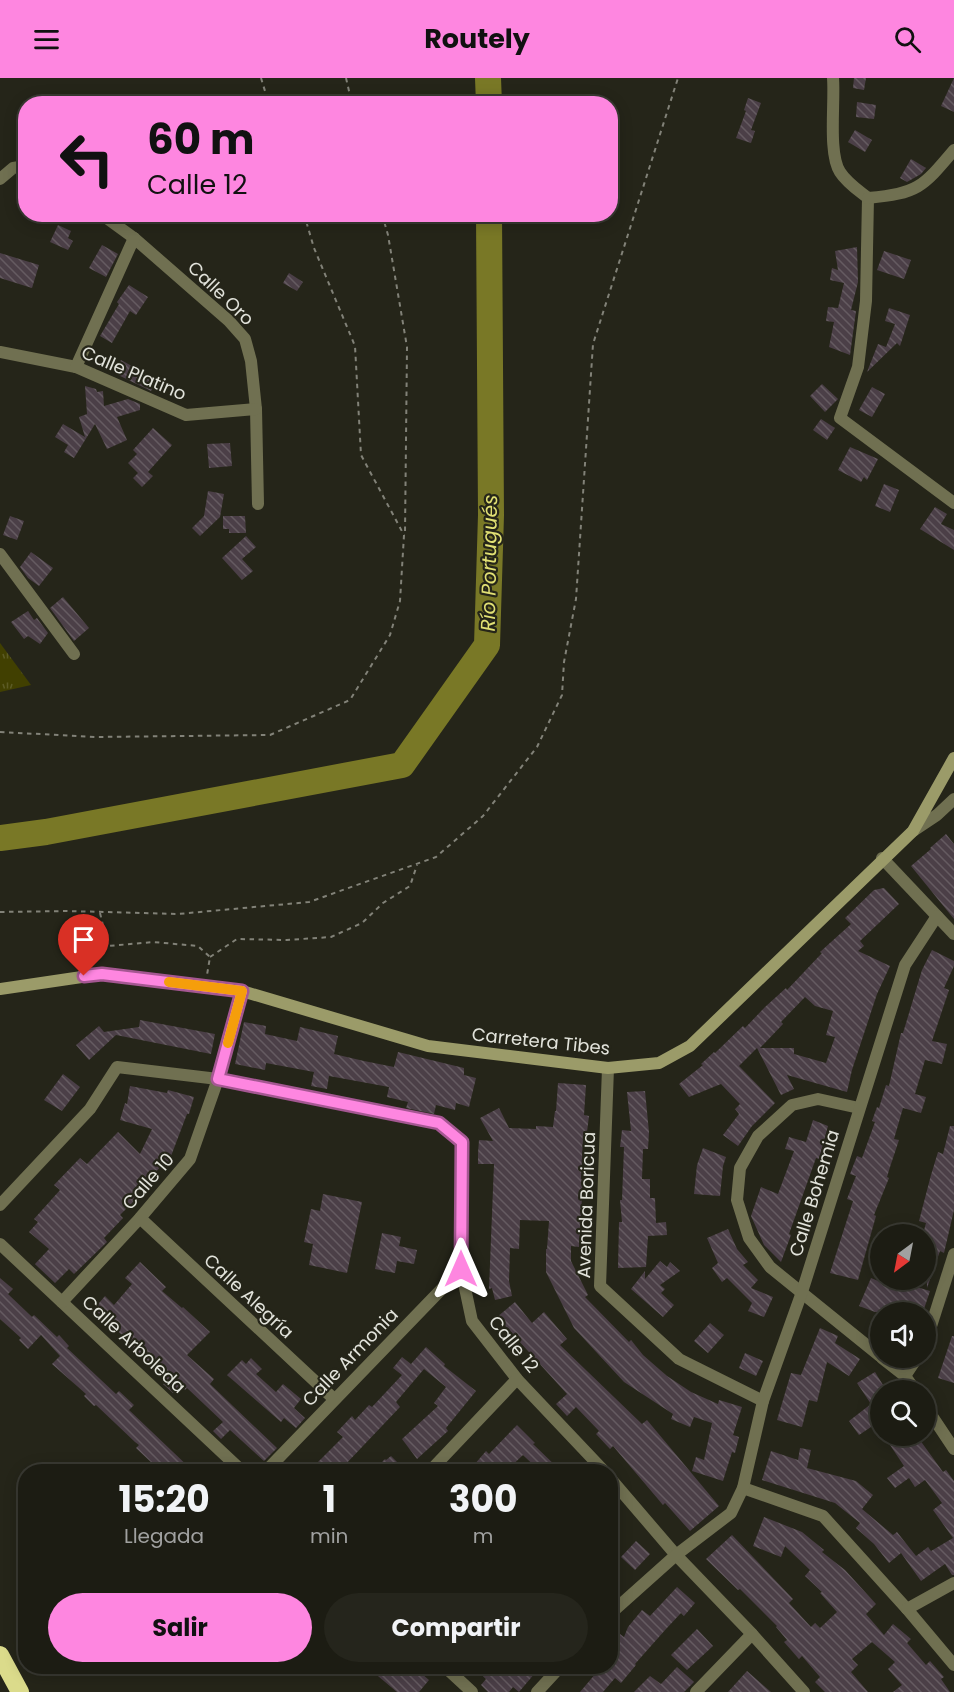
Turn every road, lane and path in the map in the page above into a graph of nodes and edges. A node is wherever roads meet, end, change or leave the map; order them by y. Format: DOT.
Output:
graph roads {
  1 [pos="261,78"];
  2 [pos="346,78"];
  3 [pos="678,78"];
  4 [pos="833,78"];
  5 [pos="267,96"];
  6 [pos="350,96"];
  7 [pos="954,150"];
  8 [pos="18,167"];
  9 [pos="0,179"];
  10 [pos="868,198"];
  11 [pos="112,222"];
  12 [pos="306,222"];
  13 [pos="384,222"];
  14 [pos="134,238"];
  15 [pos="0,352"];
  16 [pos="76,366"];
  17 [pos="256,410"];
  18 [pos="954,503"];
  19 [pos="258,504"];
  20 [pos="405,536"];
  21 [pos="0,554"];
  22 [pos="74,654"];
  23 [pos="0,732"];
  24 [pos="954,758"];
  25 [pos="954,799"];
  26 [pos="913,831"];
  27 [pos="882,858"];
  28 [pos="417,864"];
  29 [pos="0,912"];
  30 [pos="100,912"];
  31 [pos="937,916"];
  32 [pos="954,934"];
  33 [pos="210,957"];
  34 [pos="206,987"];
  35 [pos="0,990"];
  36 [pos="242,991"];
  37 [pos="608,1068"];
  38 [pos="218,1079"];
  39 [pos="860,1108"];
  40 [pos="0,1205"];
  41 [pos="140,1218"];
  42 [pos="0,1244"];
  43 [pos="954,1254"];
  44 [pos="461,1269"];
  45 [pos="802,1292"];
  46 [pos="62,1302"];
  47 [pos="936,1311"];
  48 [pos="870,1348"];
  49 [pos="895,1368"];
  50 [pos="910,1368"];
  51 [pos="905,1376"];
  52 [pos="517,1379"];
  53 [pos="908,1380"];
  54 [pos="334,1399"];
  55 [pos="764,1401"];
  56 [pos="936,1417"];
  57 [pos="949,1431"];
  58 [pos="954,1449"];
  59 [pos="234,1464"];
  60 [pos="273,1464"];
  61 [pos="437,1464"];
  62 [pos="594,1464"];
  63 [pos="618,1487"];
  64 [pos="743,1488"];
  65 [pos="676,1555"];
  66 [pos="954,1583"];
  67 [pos="618,1607"];
  68 [pos="907,1609"];
  69 [pos="752,1634"];
  70 [pos="0,1655"];
  71 [pos="954,1665"];
  72 [pos="453,1674"];
  73 [pos="554,1674"];
  74 [pos="20,1692"];
  75 [pos="472,1692"];
  76 [pos="537,1692"];
  77 [pos="696,1692"];
  78 [pos="804,1692"];
  1 -- 5 [label="path"];
  2 -- 6 [label="path"];
  3 -- 28 [label="path"];
  4 -- 10 [label="street"];
  7 -- 10 [label="street"];
  8 -- 9 [label="street"];
  10 -- 18 [label="street"];
  11 -- 14 [label="street, Calle Oro"];
  12 -- 20 [label="path"];
  13 -- 20 [label="path"];
  14 -- 16 [label="street"];
  14 -- 17 [label="street, Calle Oro"];
  15 -- 16 [label="street, Calle Platino"];
  16 -- 17 [label="street, Calle Platino"];
  17 -- 19 [label="street, Calle Oro"];
  20 -- 23 [label="path"];
  21 -- 22 [label="street"];
  24 -- 26 [label="street, Carretera Tibes"];
  25 -- 26 [label="street"];
  26 -- 27 [label="street, Carretera Tibes"];
  27 -- 31 [label="street"];
  27 -- 37 [label="street, Carretera Tibes"];
  28 -- 30 [label="path"];
  28 -- 33 [label="path"];
  29 -- 30 [label="path"];
  30 -- 33 [label="path"];
  31 -- 32 [label="street"];
  31 -- 39 [label="street, Calle Bohemia"];
  33 -- 34 [label="path"];
  34 -- 35 [label="street, Carretera Tibes"];
  34 -- 36 [label="street, Carretera Tibes"];
  36 -- 37 [label="street, Carretera Tibes"];
  36 -- 38 [label="street, Calle 10"];
  37 -- 55 [label="street, Avenida Boricua"];
  38 -- 40 [label="street, Calle 12"];
  38 -- 41 [label="street, Calle 10"];
  38 -- 44 [label="street, Calle 12"];
  39 -- 45 [label="street, Calle Bohemia"];
  39 -- 45 [label="street"];
  41 -- 46 [label="street, Calle 10"];
  41 -- 54 [label="street, Calle Alegría"];
  42 -- 46 [label="street, Calle Arboleda"];
  43 -- 47 [label="street"];
  44 -- 52 [label="street, Calle 12"];
  44 -- 54 [label="street, Calle Armonia"];
  45 -- 48 [label="street"];
  45 -- 55 [label="street, Calle Bohemia"];
  46 -- 59 [label="street, Calle Arboleda"];
  49 -- 51 [label="street"];
  50 -- 51 [label="street"];
  51 -- 53 [label="street"];
  52 -- 61 [label="street"];
  52 -- 62 [label="street, Calle 12"];
  54 -- 60 [label="street, Calle Armonia"];
  55 -- 64 [label="street, Calle Bohemia"];
  56 -- 57 [label="street"];
  57 -- 58 [label="street"];
  63 -- 65 [label="street"];
  64 -- 65 [label="street, Calle Bohemia"];
  64 -- 68 [label="street"];
  65 -- 67 [label="street, Calle Bohemia"];
  65 -- 69 [label="street"];
  66 -- 68 [label="street"];
  68 -- 71 [label="street"];
  69 -- 77 [label="street"];
  69 -- 78 [label="street"];
  70 -- 74 [label="highway"];
  72 -- 75 [label="street"];
  73 -- 76 [label="street"];
}
